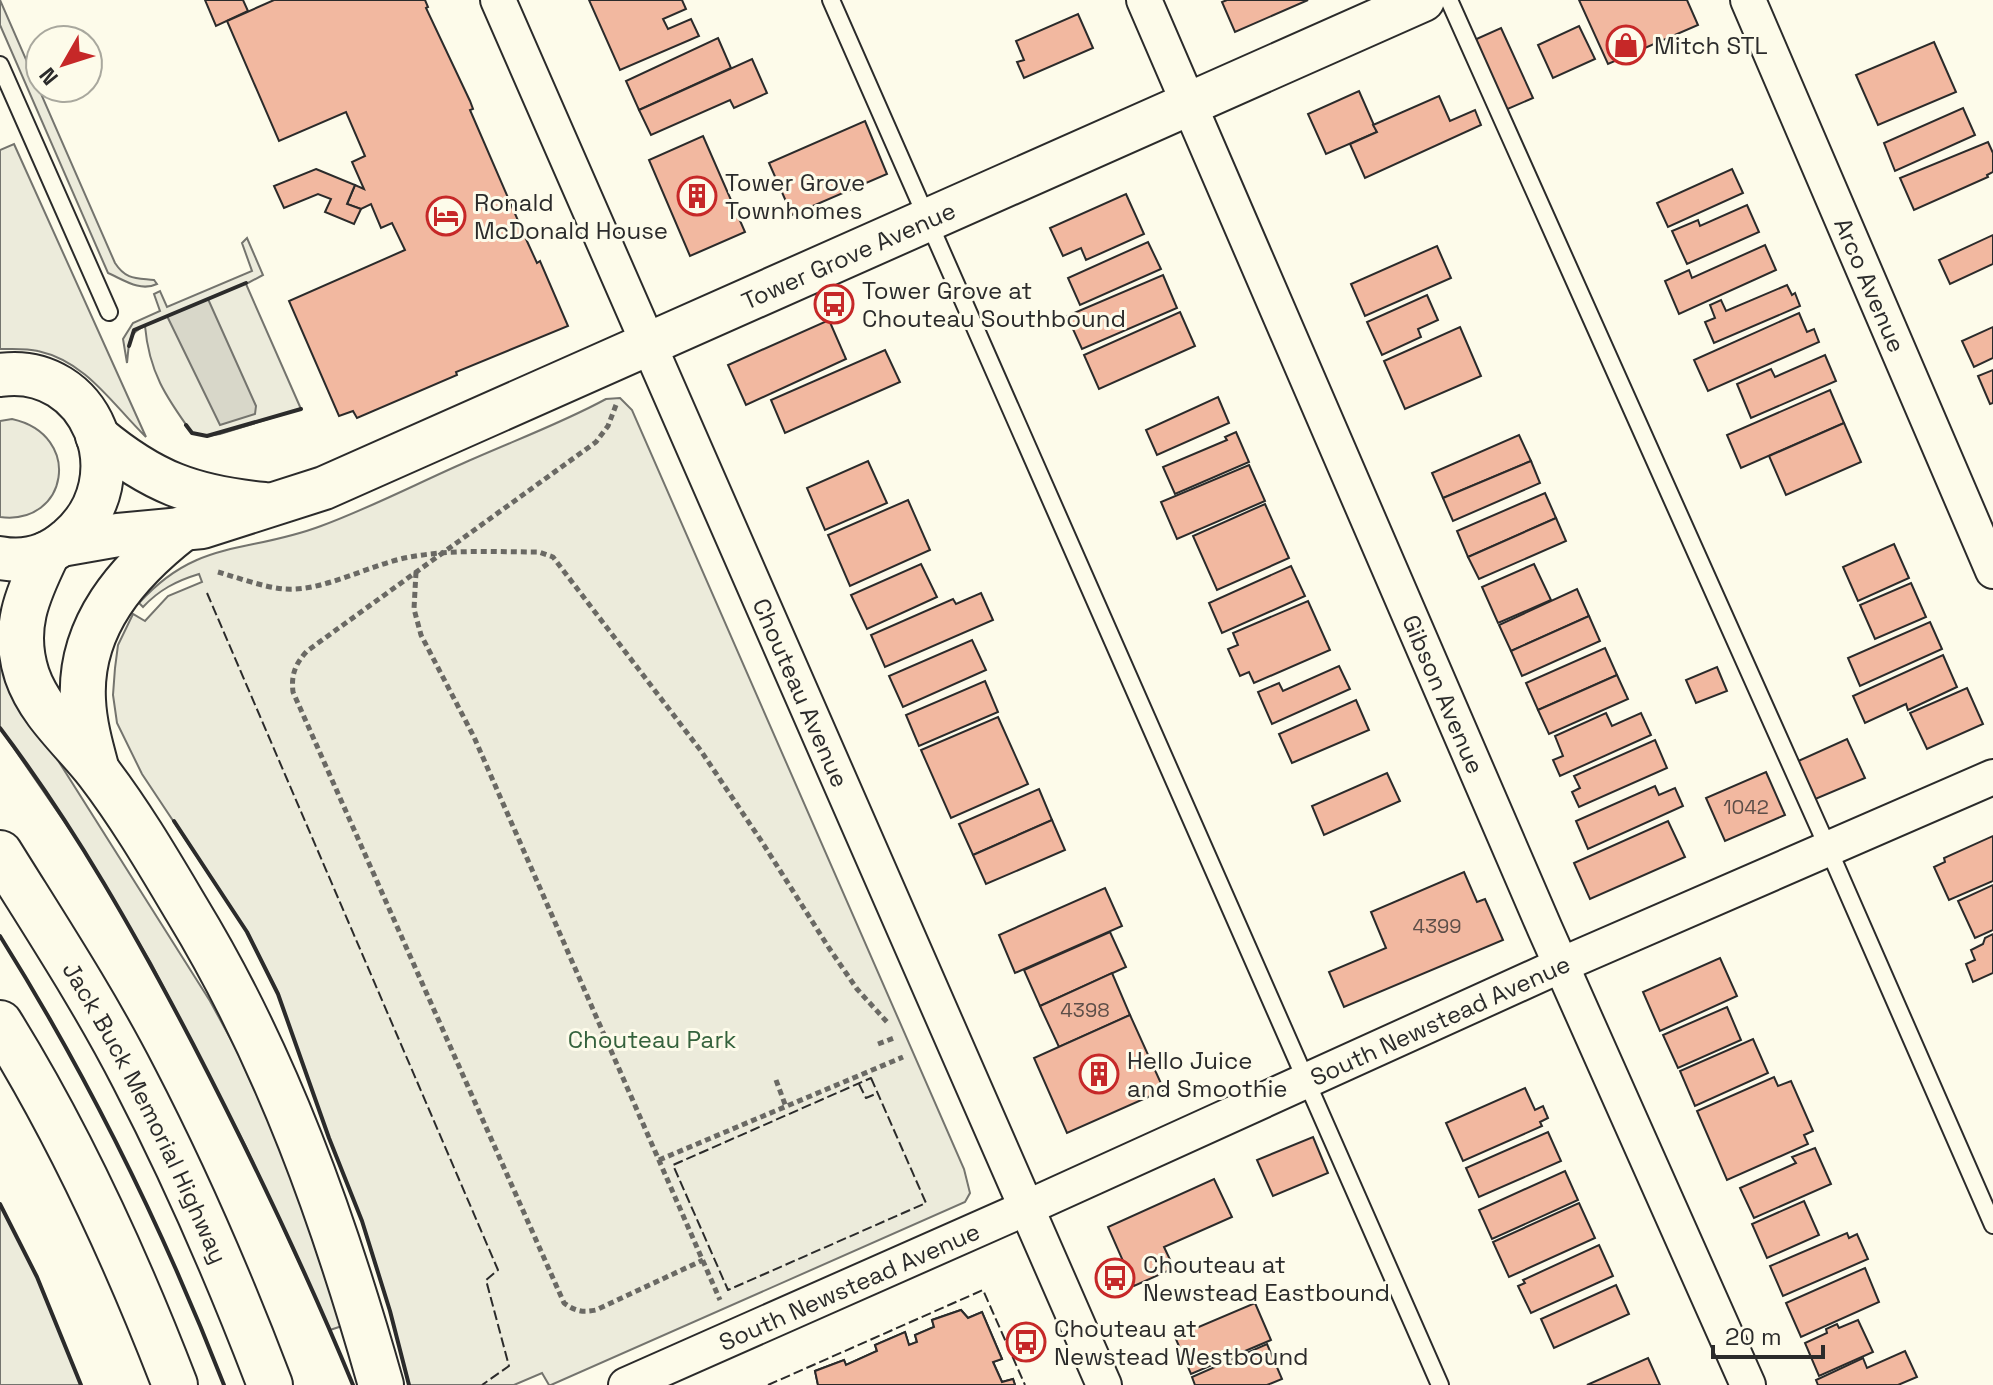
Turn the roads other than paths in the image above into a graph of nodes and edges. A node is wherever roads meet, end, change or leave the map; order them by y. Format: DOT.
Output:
graph roads {
  1 [pos="498,0"];
  2 [pos="831,0"];
  3 [pos="1144,0"];
  4 [pos="1423,0"];
  5 [pos="1449,0"];
  6 [pos="1748,0"];
  7 [pos="0,65"];
  8 [pos="1190,106"];
  9 [pos="928,220"];
  10 [pos="109,312"];
  11 [pos="649,343"];
  12 [pos="0,375"];
  13 [pos="97,436"];
  14 [pos="273,505"];
  15 [pos="182,529"];
  16 [pos="54,550"];
  17 [pos="0,558"];
  18 [pos="1993,571"];
  19 [pos="98,773"];
  20 [pos="1993,777"];
  21 [pos="1828,848"];
  22 [pos="0,853"];
  23 [pos="1561,965"];
  24 [pos="3,1031"];
  25 [pos="1307,1080"];
  26 [pos="1026,1208"];
  27 [pos="1993,1225"];
  28 [pos="640,1382"];
  29 [pos="175,1385"];
  30 [pos="270,1385"];
  31 [pos="381,1385"];
  32 [pos="1104,1385"];
  33 [pos="1440,1385"];
  34 [pos="1748,1385"];
  1 -- 11 [label="street, Chouteau Avenue"];
  2 -- 9 [label="lane"];
  3 -- 8 [label="street, Gibson Avenue"];
  4 -- 8 [label="street, Tower Grove Avenue"];
  5 -- 21 [label="lane"];
  6 -- 18 [label="street, Arco Avenue"];
  7 -- 10 [label="lane"];
  8 -- 9 [label="street, Tower Grove Avenue"];
  8 -- 23 [label="street, Gibson Avenue"];
  9 -- 11 [label="street, Tower Grove Avenue"];
  9 -- 25 [label="lane"];
  11 -- 14 [label="street, Tower Grove Avenue"];
  11 -- 26 [label="street, Chouteau Avenue"];
  12 -- 13 [label="street, Tower Grove Avenue"];
  13 -- 14 [label="street, Tower Grove Avenue"];
  13 -- 16 [label="street, Tower Grove Avenue"];
  14 -- 15 [label="street, Tower Grove Avenue"];
  15 -- 16 [label="street, Tower Grove Avenue"];
  15 -- 19 [label="highway"];
  16 -- 17 [label="street, Tower Grove Avenue"];
  16 -- 19 [label="highway"];
  19 -- 31 [label="highway"];
  20 -- 21 [label="street, South Newstead Avenue"];
  21 -- 23 [label="street, South Newstead Avenue"];
  21 -- 27 [label="lane"];
  22 -- 30 [label="highway, Jack Buck Memorial Highway"];
  23 -- 25 [label="street, South Newstead Avenue"];
  23 -- 34 [label="street, Gibson Avenue"];
  24 -- 29 [label="highway"];
  25 -- 26 [label="street, South Newstead Avenue"];
  25 -- 33 [label="lane"];
  26 -- 28 [label="street, South Newstead Avenue"];
  26 -- 32 [label="street, Chouteau Avenue"];
}
